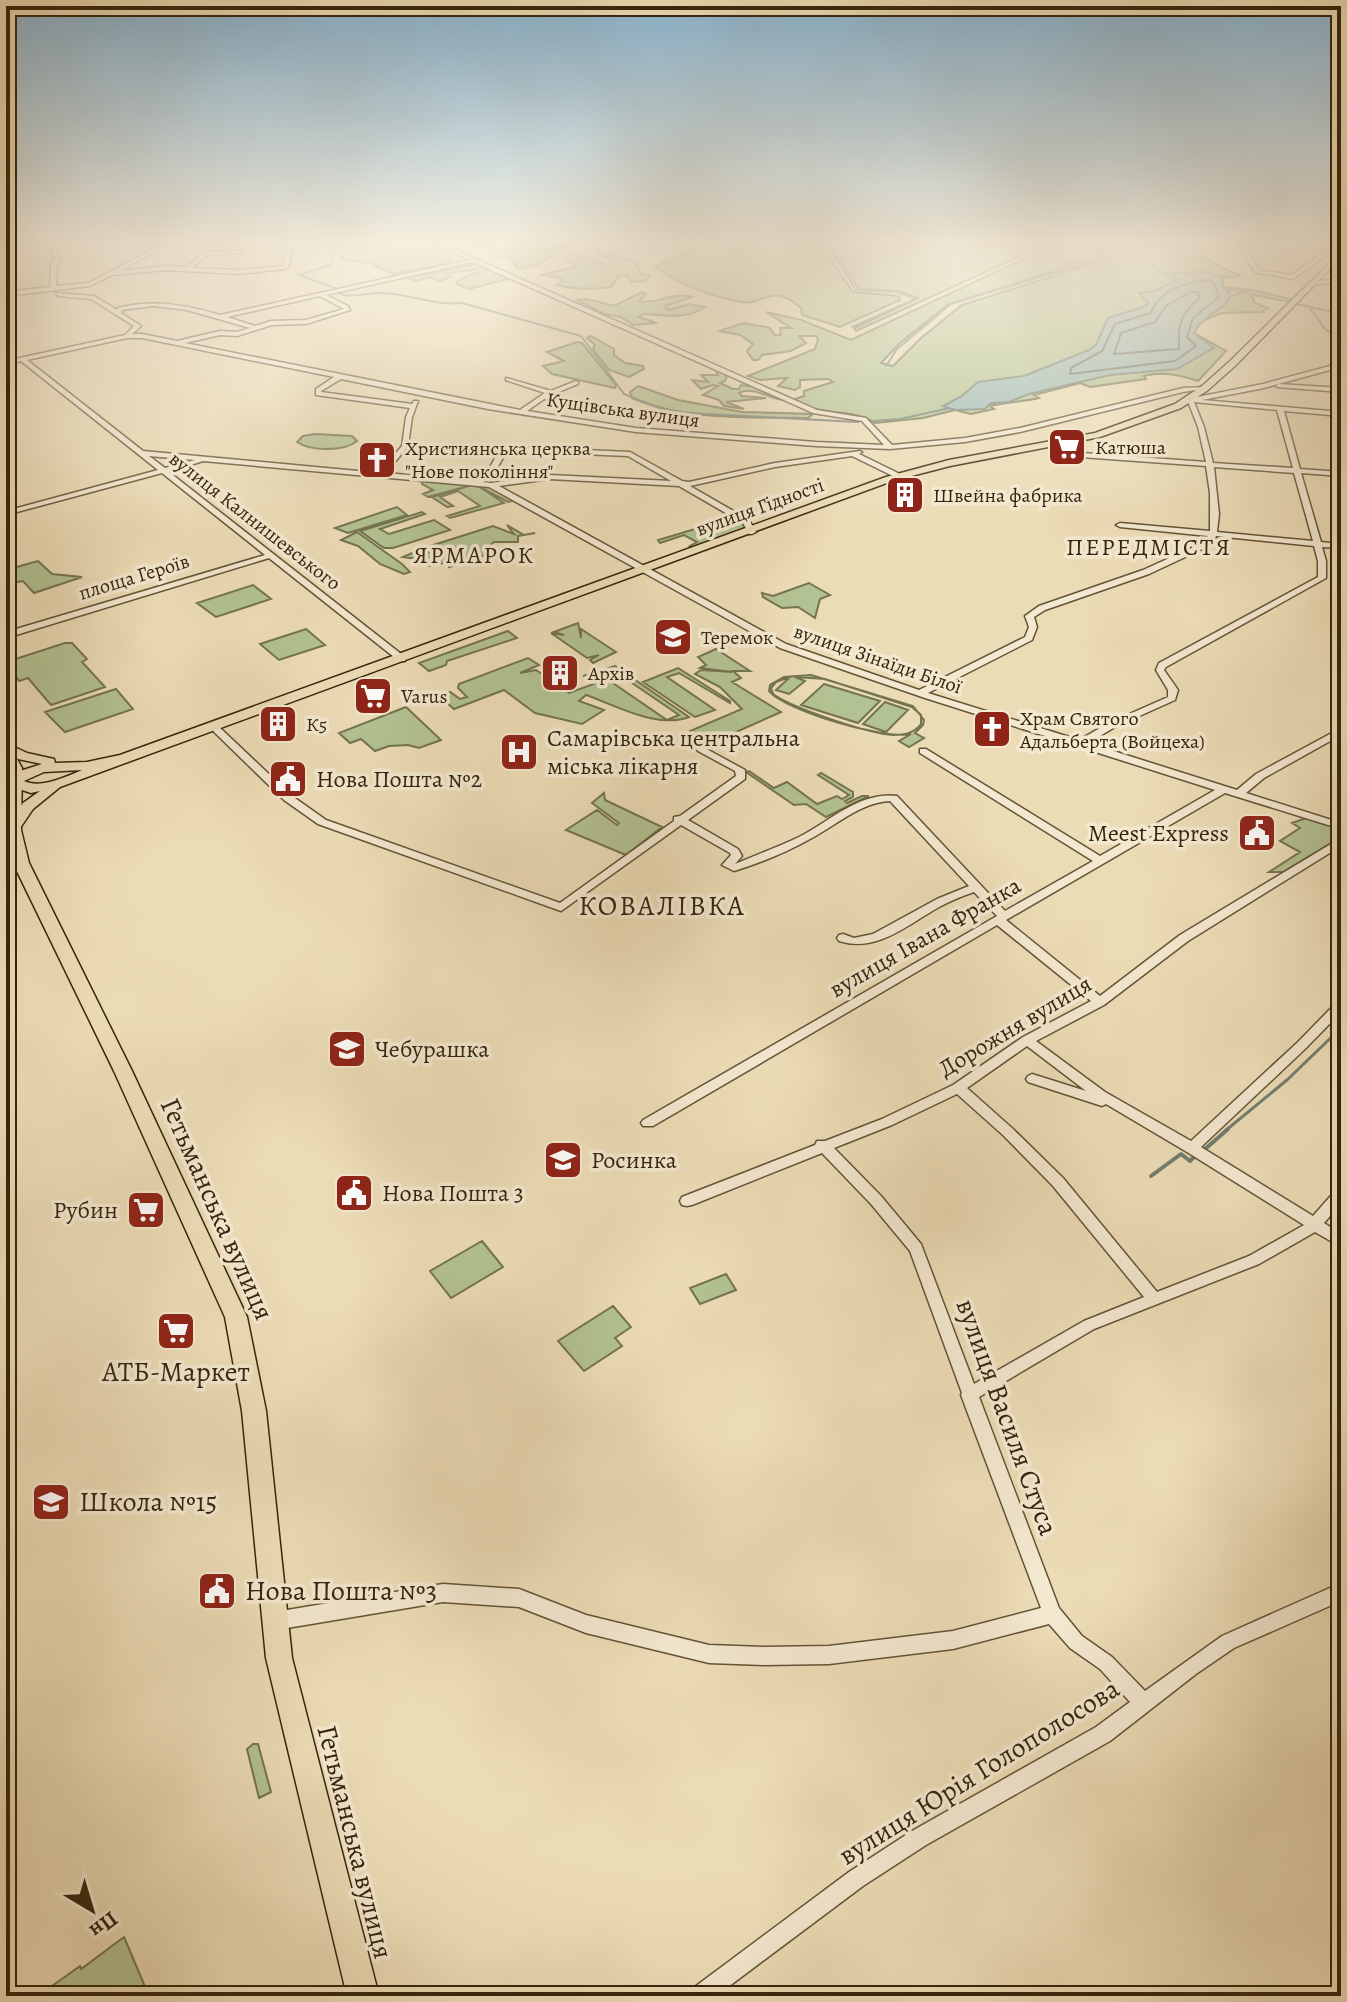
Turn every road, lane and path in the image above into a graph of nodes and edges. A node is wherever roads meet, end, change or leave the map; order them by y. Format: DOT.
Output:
graph roads {
  1 [pos="121,337"];
  2 [pos="148,337"];
  3 [pos="201,337"];
  4 [pos="648,337"];
  5 [pos="1258,337"];
  6 [pos="174,344"];
  7 [pos="23,360"];
  8 [pos="6,363"];
  9 [pos="1341,365"];
  10 [pos="341,376"];
  11 [pos="508,379"];
  12 [pos="576,383"];
  13 [pos="1264,386"];
  14 [pos="1205,388"];
  15 [pos="1341,390"];
  16 [pos="552,393"];
  17 [pos="424,394"];
  18 [pos="543,397"];
  19 [pos="1191,404"];
  20 [pos="572,405"];
  21 [pos="413,406"];
  22 [pos="1280,409"];
  23 [pos="521,412"];
  24 [pos="1341,414"];
  25 [pos="636,430"];
  26 [pos="1051,444"];
  27 [pos="449,446"];
  28 [pos="627,447"];
  29 [pos="870,447"];
  30 [pos="890,447"];
  31 [pos="504,449"];
  32 [pos="141,453"];
  33 [pos="853,454"];
  34 [pos="211,458"];
  35 [pos="1209,466"];
  36 [pos="165,471"];
  37 [pos="1296,471"];
  38 [pos="382,473"];
  39 [pos="1341,474"];
  40 [pos="900,476"];
  41 [pos="517,481"];
  42 [pos="478,482"];
  43 [pos="676,483"];
  44 [pos="491,485"];
  45 [pos="505,491"];
  46 [pos="6,513"];
  47 [pos="1120,525"];
  48 [pos="752,532"];
  49 [pos="1215,535"];
  50 [pos="1317,544"];
  51 [pos="1341,546"];
  52 [pos="272,555"];
  53 [pos="645,571"];
  54 [pos="6,635"];
  55 [pos="402,659"];
  56 [pos="920,693"];
  57 [pos="214,727"];
  58 [pos="1341,731"];
  59 [pos="1080,744"];
  60 [pos="6,749"];
  61 [pos="153,749"];
  62 [pos="701,749"];
  63 [pos="923,751"];
  64 [pos="79,776"];
  65 [pos="17,780"];
  66 [pos="1224,789"];
  67 [pos="1239,793"];
  68 [pos="678,819"];
  69 [pos="1341,826"];
  70 [pos="13,828"];
  71 [pos="1341,841"];
  72 [pos="1101,861"];
  73 [pos="977,887"];
  74 [pos="1001,918"];
  75 [pos="843,938"];
  76 [pos="1100,1002"];
  77 [pos="1341,1005"];
  78 [pos="1027,1040"];
  79 [pos="1032,1079"];
  80 [pos="958,1088"];
  81 [pos="1119,1106"];
  82 [pos="648,1123"];
  83 [pos="822,1145"];
  84 [pos="1192,1148"];
  85 [pos="1341,1194"];
  86 [pos="687,1201"];
  87 [pos="1313,1226"];
  88 [pos="1341,1241"];
  89 [pos="1154,1298"];
  90 [pos="969,1395"];
  91 [pos="1341,1592"];
  92 [pos="1052,1614"];
  93 [pos="274,1621"];
  94 [pos="1144,1703"];
  95 [pos="363,1996"];
  96 [pos="699,1996"];
  1 -- 7 [label="street"];
  2 -- 6 [label="street, Кущівська вулиця"];
  3 -- 6 [label="street"];
  4 -- 30 [label="street"];
  5 -- 14 [label="main road, вулиця Гідності"];
  6 -- 10 [label="street, Кущівська вулиця"];
  7 -- 8 [label="street"];
  7 -- 32 [label="street, вулиця Калнишевського"];
  9 -- 13 [label="street"];
  10 -- 17 [label="street, Кущівська вулиця"];
  10 -- 21 [label="street"];
  11 -- 16 [label="street"];
  12 -- 16 [label="street"];
  13 -- 15 [label="street"];
  13 -- 19 [label="street"];
  14 -- 19 [label="main road, вулиця Гідності"];
  14 -- 30 [label="street, Кущівська вулиця"];
  16 -- 18 [label="street"];
  17 -- 21 [label="street"];
  17 -- 23 [label="street, Кущівська вулиця"];
  18 -- 20 [label="street"];
  18 -- 23 [label="street"];
  19 -- 22 [label="street"];
  19 -- 26 [label="main road, вулиця Гідності"];
  19 -- 35 [label="street"];
  21 -- 38 [label="street"];
  22 -- 24 [label="street"];
  22 -- 37 [label="street"];
  23 -- 25 [label="street, Кущівська вулиця"];
  25 -- 28 [label="street"];
  25 -- 29 [label="street, Кущівська вулиця"];
  26 -- 35 [label="street"];
  26 -- 40 [label="main road, вулиця Гідності"];
  27 -- 31 [label="street"];
  28 -- 31 [label="street"];
  28 -- 43 [label="street"];
  29 -- 30 [label="street, Кущівська вулиця"];
  29 -- 33 [label="street"];
  31 -- 42 [label="street"];
  32 -- 34 [label="street"];
  32 -- 36 [label="street, вулиця Калнишевського"];
  33 -- 40 [label="street"];
  33 -- 43 [label="street"];
  34 -- 36 [label="street"];
  34 -- 38 [label="street"];
  35 -- 37 [label="street"];
  35 -- 49 [label="street"];
  36 -- 46 [label="street"];
  36 -- 52 [label="street, вулиця Калнишевського"];
  37 -- 39 [label="street"];
  37 -- 50 [label="street"];
  38 -- 42 [label="street"];
  40 -- 48 [label="main road, вулиця Гідності"];
  41 -- 43 [label="street"];
  41 -- 44 [label="street"];
  41 -- 45 [label="street"];
  42 -- 44 [label="street"];
  43 -- 48 [label="street"];
  44 -- 45 [label="street, вулиця Зінаїди Білої"];
  45 -- 53 [label="street, вулиця Зінаїди Білої"];
  47 -- 49 [label="street"];
  48 -- 53 [label="main road, вулиця Гідності"];
  49 -- 50 [label="street"];
  49 -- 56 [label="street"];
  50 -- 51 [label="street"];
  50 -- 59 [label="street"];
  52 -- 54 [label="street, площа Героїв"];
  52 -- 55 [label="street, вулиця Калнишевського"];
  53 -- 55 [label="main road, вулиця Гідності"];
  53 -- 56 [label="street, вулиця Зінаїди Білої"];
  55 -- 57 [label="main road, вулиця Гідності"];
  56 -- 59 [label="street, вулиця Зінаїди Білої"];
  57 -- 61 [label="main road, вулиця Гідності"];
  57 -- 68 [label="street"];
  58 -- 67 [label="street"];
  59 -- 66 [label="street, вулиця Зінаїди Білої"];
  60 -- 61 [label="main road, вулиця Гідності"];
  60 -- 65 [label="highway, Гетьманська вулиця"];
  61 -- 64 [label="main road, вулиця Гідності"];
  61 -- 65 [label="main road, вулиця Гідності"];
  62 -- 68 [label="street"];
  63 -- 72 [label="street"];
  64 -- 65 [label="main road, вулиця Гідності"];
  64 -- 70 [label="main road, вулиця Гідності"];
  65 -- 70 [label="highway, Гетьманська вулиця"];
  66 -- 67 [label="street, вулиця Зінаїди Білої"];
  66 -- 72 [label="street, вулиця Івана Франка"];
  67 -- 69 [label="street, вулиця Зінаїди Білої"];
  68 -- 73 [label="street"];
  70 -- 93 [label="highway, Гетьманська вулиця"];
  71 -- 76 [label="street, Дорожня вулиця"];
  72 -- 74 [label="street, вулиця Івана Франка"];
  73 -- 74 [label="street"];
  73 -- 75 [label="street"];
  74 -- 76 [label="street"];
  74 -- 82 [label="street, вулиця Івана Франка"];
  76 -- 78 [label="street, Дорожня вулиця"];
  77 -- 84 [label="street"];
  78 -- 80 [label="street, Дорожня вулиця"];
  78 -- 81 [label="street"];
  79 -- 81 [label="street"];
  80 -- 83 [label="street, Дорожня вулиця"];
  80 -- 89 [label="street"];
  81 -- 84 [label="street"];
  83 -- 86 [label="street, Дорожня вулиця"];
  83 -- 90 [label="street, вулиця Василя Стуса"];
  84 -- 87 [label="street"];
  85 -- 87 [label="street"];
  87 -- 88 [label="street"];
  87 -- 89 [label="street"];
  89 -- 90 [label="street"];
  90 -- 92 [label="street, вулиця Василя Стуса"];
  91 -- 94 [label="street, вулиця Юрія Голополосова"];
  92 -- 93 [label="street"];
  92 -- 94 [label="street, вулиця Василя Стуса"];
  93 -- 95 [label="highway, Гетьманська вулиця"];
  94 -- 96 [label="street, вулиця Юрія Голополосова"];
}
